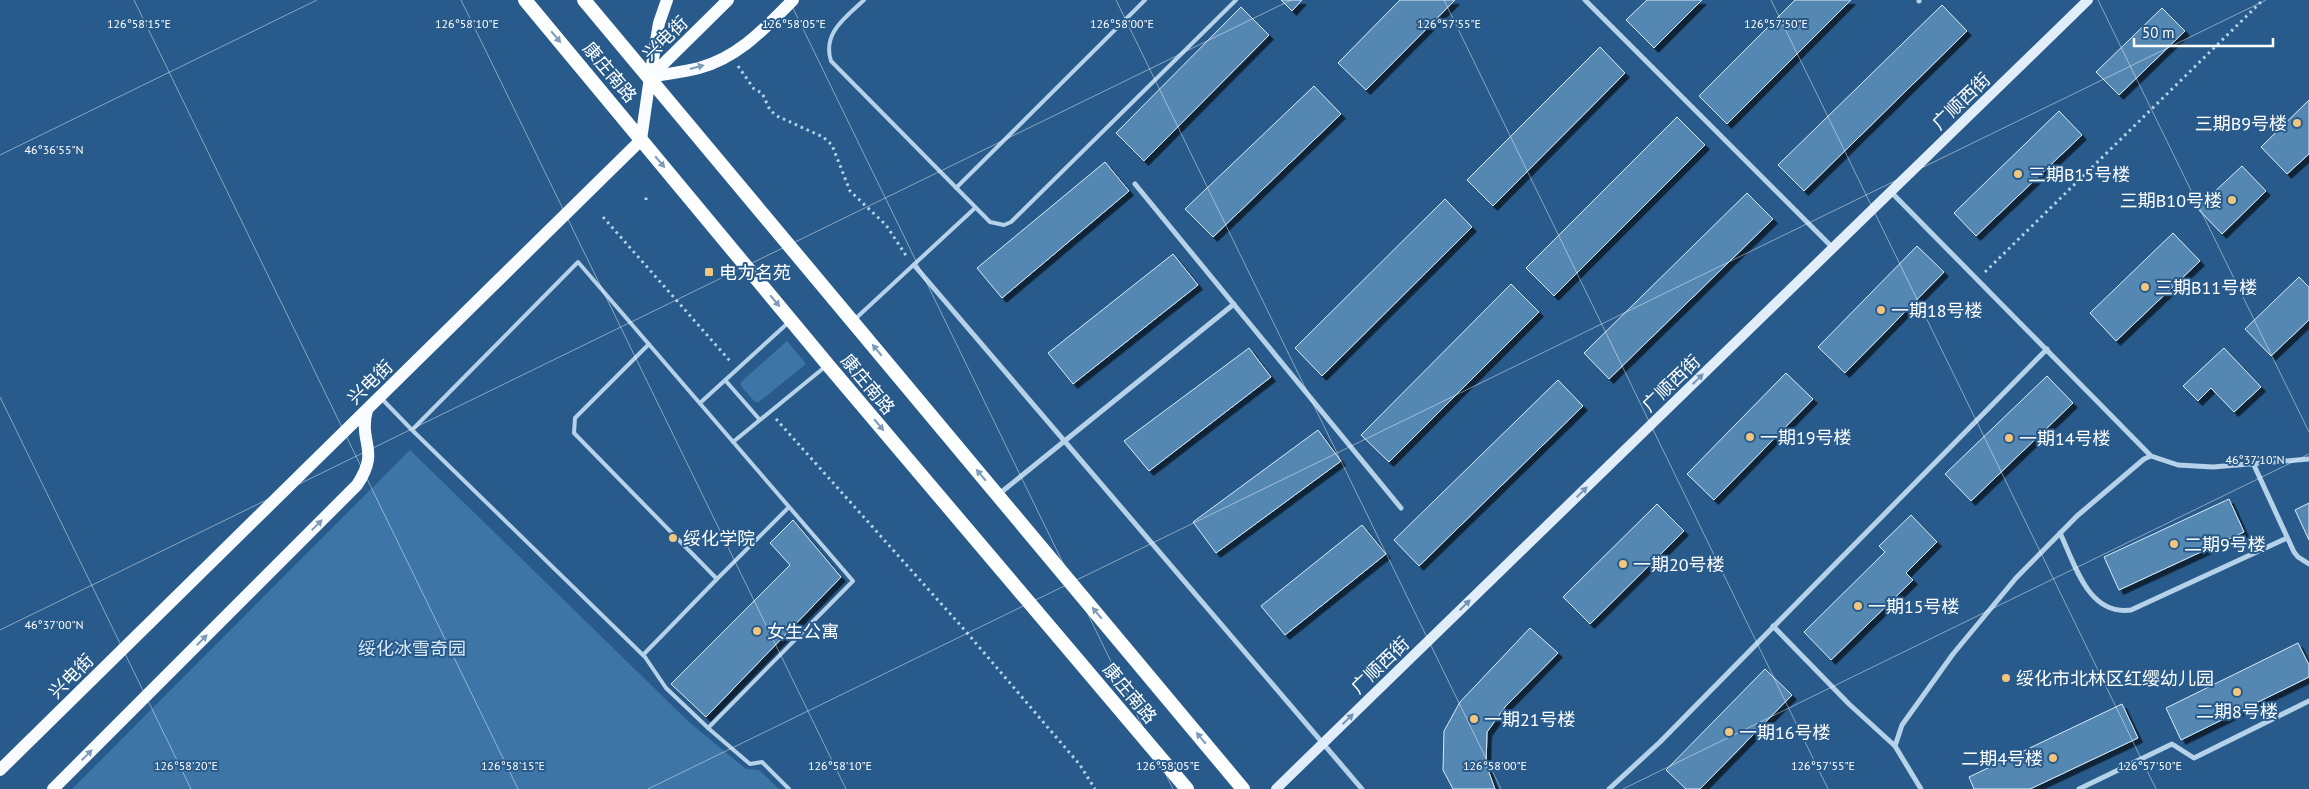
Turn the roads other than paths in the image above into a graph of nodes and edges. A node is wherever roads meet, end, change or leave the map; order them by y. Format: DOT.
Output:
graph roads {
  1 [pos="524,0"];
  2 [pos="584,0"];
  3 [pos="667,0"];
  4 [pos="728,0"];
  5 [pos="793,0"];
  6 [pos="864,0"];
  7 [pos="1145,0"];
  8 [pos="1236,0"];
  9 [pos="1585,0"];
  10 [pos="2088,0"];
  11 [pos="650,77"];
  12 [pos="641,140"];
  13 [pos="1135,184"];
  14 [pos="956,188"];
  15 [pos="1891,192"];
  16 [pos="976,208"];
  17 [pos="1833,249"];
  18 [pos="914,265"];
  19 [pos="1234,304"];
  20 [pos="791,321"];
  21 [pos="853,321"];
  22 [pos="649,344"];
  23 [pos="2047,349"];
  24 [pos="828,365"];
  25 [pos="725,380"];
  26 [pos="380,397"];
  27 [pos="700,403"];
  28 [pos="367,409"];
  29 [pos="760,420"];
  30 [pos="412,430"];
  31 [pos="1064,441"];
  32 [pos="733,442"];
  33 [pos="2151,456"];
  34 [pos="2309,459"];
  35 [pos="2253,463"];
  36 [pos="998,495"];
  37 [pos="790,507"];
  38 [pos="1401,508"];
  39 [pos="2060,534"];
  40 [pos="2287,538"];
  41 [pos="2309,564"];
  42 [pos="717,579"];
  43 [pos="1773,626"];
  44 [pos="643,655"];
  45 [pos="2309,701"];
  46 [pos="708,728"];
  47 [pos="1323,743"];
  48 [pos="1895,746"];
  49 [pos="0,770"];
  50 [pos="53,789"];
  51 [pos="789,789"];
  52 [pos="1187,789"];
  53 [pos="1243,789"];
  54 [pos="1276,789"];
  55 [pos="1362,789"];
  56 [pos="1609,789"];
  57 [pos="1921,789"];
  58 [pos="2079,789"];
  1 -- 12 [label="highway, 康庄南路, one-way"];
  2 -- 11 [label="highway, 康庄南路"];
  3 -- 11 [label="main road"];
  4 -- 11 [label="main road, 兴电街"];
  11 -- 5 [label="main road, one-way"];
  6 -- 14 [label="lane"];
  7 -- 14 [label="lane"];
  8 -- 16 [label="lane"];
  9 -- 17 [label="street"];
  10 -- 15 [label="main road, 广顺西街"];
  11 -- 12 [label="main road, 兴电街"];
  11 -- 21 [label="highway, 康庄南路"];
  12 -- 20 [label="highway, 康庄南路, one-way"];
  12 -- 26 [label="main road, 兴电街"];
  13 -- 19 [label="street"];
  14 -- 16 [label="lane"];
  15 -- 17 [label="main road, 广顺西街"];
  15 -- 23 [label="street"];
  16 -- 18 [label="lane"];
  47 -- 17 [label="main road, 广顺西街, one-way"];
  18 -- 21 [label="lane"];
  18 -- 31 [label="street"];
  19 -- 31 [label="street"];
  19 -- 38 [label="street"];
  20 -- 24 [label="highway, 康庄南路"];
  20 -- 25 [label="lane"];
  36 -- 21 [label="highway, 康庄南路, one-way"];
  22 -- 27 [label="lane"];
  22 -- 30 [label="lane"];
  22 -- 42 [label="lane"];
  23 -- 33 [label="street"];
  23 -- 43 [label="street"];
  24 -- 29 [label="lane"];
  24 -- 52 [label="highway, 康庄南路, one-way"];
  25 -- 27 [label="lane"];
  25 -- 29 [label="lane"];
  26 -- 28 [label="main road, 兴电街"];
  26 -- 30 [label="lane"];
  27 -- 32 [label="lane"];
  28 -- 49 [label="main road, 兴电街"];
  50 -- 28 [label="main road, one-way"];
  29 -- 32 [label="lane"];
  30 -- 44 [label="lane"];
  31 -- 36 [label="street"];
  31 -- 47 [label="street"];
  32 -- 37 [label="lane"];
  33 -- 35 [label="street"];
  33 -- 39 [label="street"];
  34 -- 35 [label="street"];
  35 -- 40 [label="street"];
  53 -- 36 [label="highway, 康庄南路, one-way"];
  37 -- 42 [label="lane"];
  37 -- 46 [label="lane"];
  39 -- 40 [label="street"];
  39 -- 48 [label="street"];
  40 -- 41 [label="street"];
  42 -- 44 [label="lane"];
  43 -- 48 [label="street"];
  43 -- 56 [label="street"];
  44 -- 46 [label="lane"];
  45 -- 58 [label="street"];
  46 -- 51 [label="lane"];
  47 -- 54 [label="main road, 广顺西街"];
  47 -- 55 [label="street"];
  48 -- 57 [label="street"];
}
